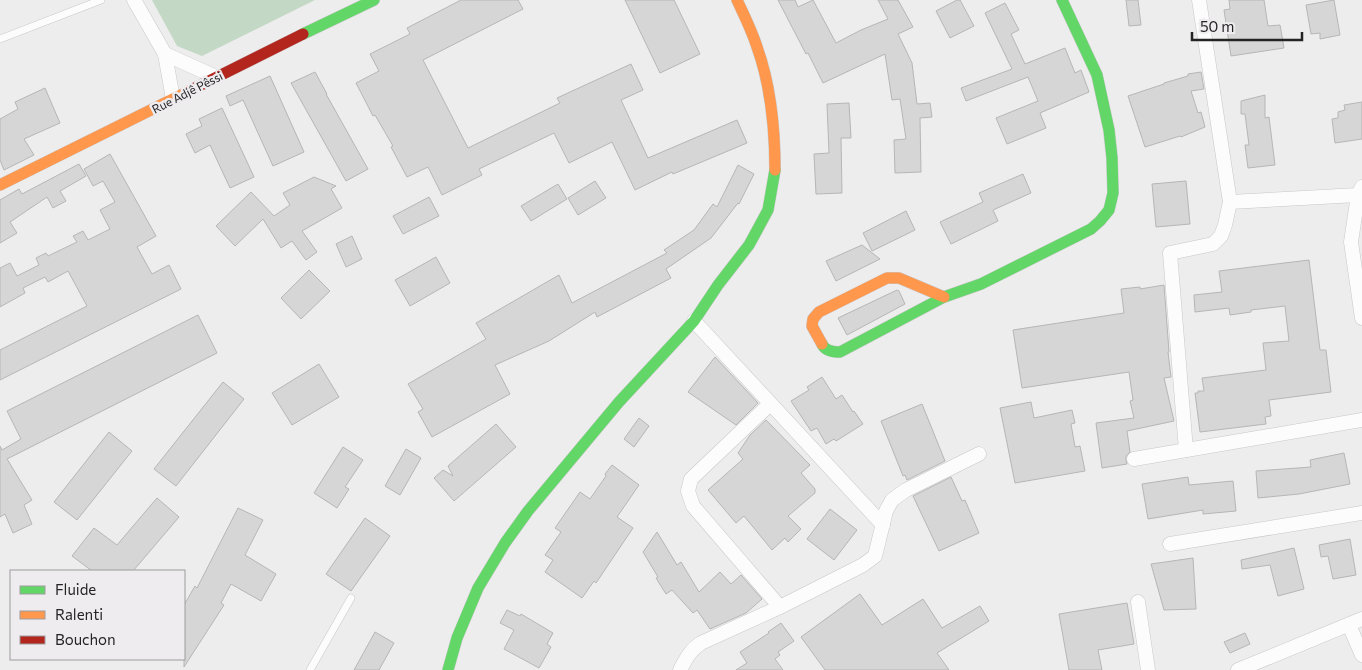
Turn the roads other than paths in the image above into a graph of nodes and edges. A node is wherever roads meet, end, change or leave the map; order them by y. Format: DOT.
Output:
graph roads {
  1 [pos="101,0"];
  2 [pos="134,0"];
  3 [pos="374,0"];
  4 [pos="737,0"];
  5 [pos="1062,0"];
  6 [pos="1199,0"];
  7 [pos="0,39"];
  8 [pos="165,54"];
  9 [pos="216,77"];
  10 [pos="173,99"];
  11 [pos="0,185"];
  12 [pos="1360,191"];
  13 [pos="1230,202"];
  14 [pos="944,297"];
  15 [pos="1362,318"];
  16 [pos="694,321"];
  17 [pos="770,404"];
  18 [pos="1362,420"];
  19 [pos="1186,450"];
  20 [pos="980,454"];
  21 [pos="1134,460"];
  22 [pos="1362,513"];
  23 [pos="883,525"];
  24 [pos="1170,544"];
  25 [pos="351,598"];
  26 [pos="1138,602"];
  27 [pos="780,607"];
  28 [pos="1362,619"];
  29 [pos="1348,625"];
  30 [pos="1362,655"];
  31 [pos="310,670"];
  32 [pos="448,670"];
  33 [pos="680,670"];
  34 [pos="1148,670"];
  35 [pos="1238,670"];
  1 -- 7 [label="lane"];
  2 -- 8 [label="street"];
  3 -- 9 [label="street, Rue Adjê Pêssi"];
  4 -- 16 [label="street"];
  5 -- 14 [label="street"];
  6 -- 13 [label="street"];
  8 -- 9 [label="street"];
  8 -- 10 [label="street"];
  9 -- 10 [label="street, Rue Adjê Pêssi"];
  10 -- 11 [label="street, Rue Adjê Pêssi"];
  12 -- 13 [label="street"];
  12 -- 15 [label="street"];
  13 -- 19 [label="street"];
  14 -- 14 [label="street"];
  16 -- 17 [label="street"];
  16 -- 32 [label="street"];
  17 -- 23 [label="street"];
  17 -- 27 [label="street"];
  18 -- 19 [label="street"];
  19 -- 21 [label="street"];
  20 -- 23 [label="street"];
  22 -- 24 [label="street"];
  23 -- 27 [label="street"];
  25 -- 31 [label="lane"];
  26 -- 34 [label="street"];
  27 -- 33 [label="street"];
  28 -- 29 [label="street"];
  29 -- 30 [label="street"];
  29 -- 35 [label="street"];
}
